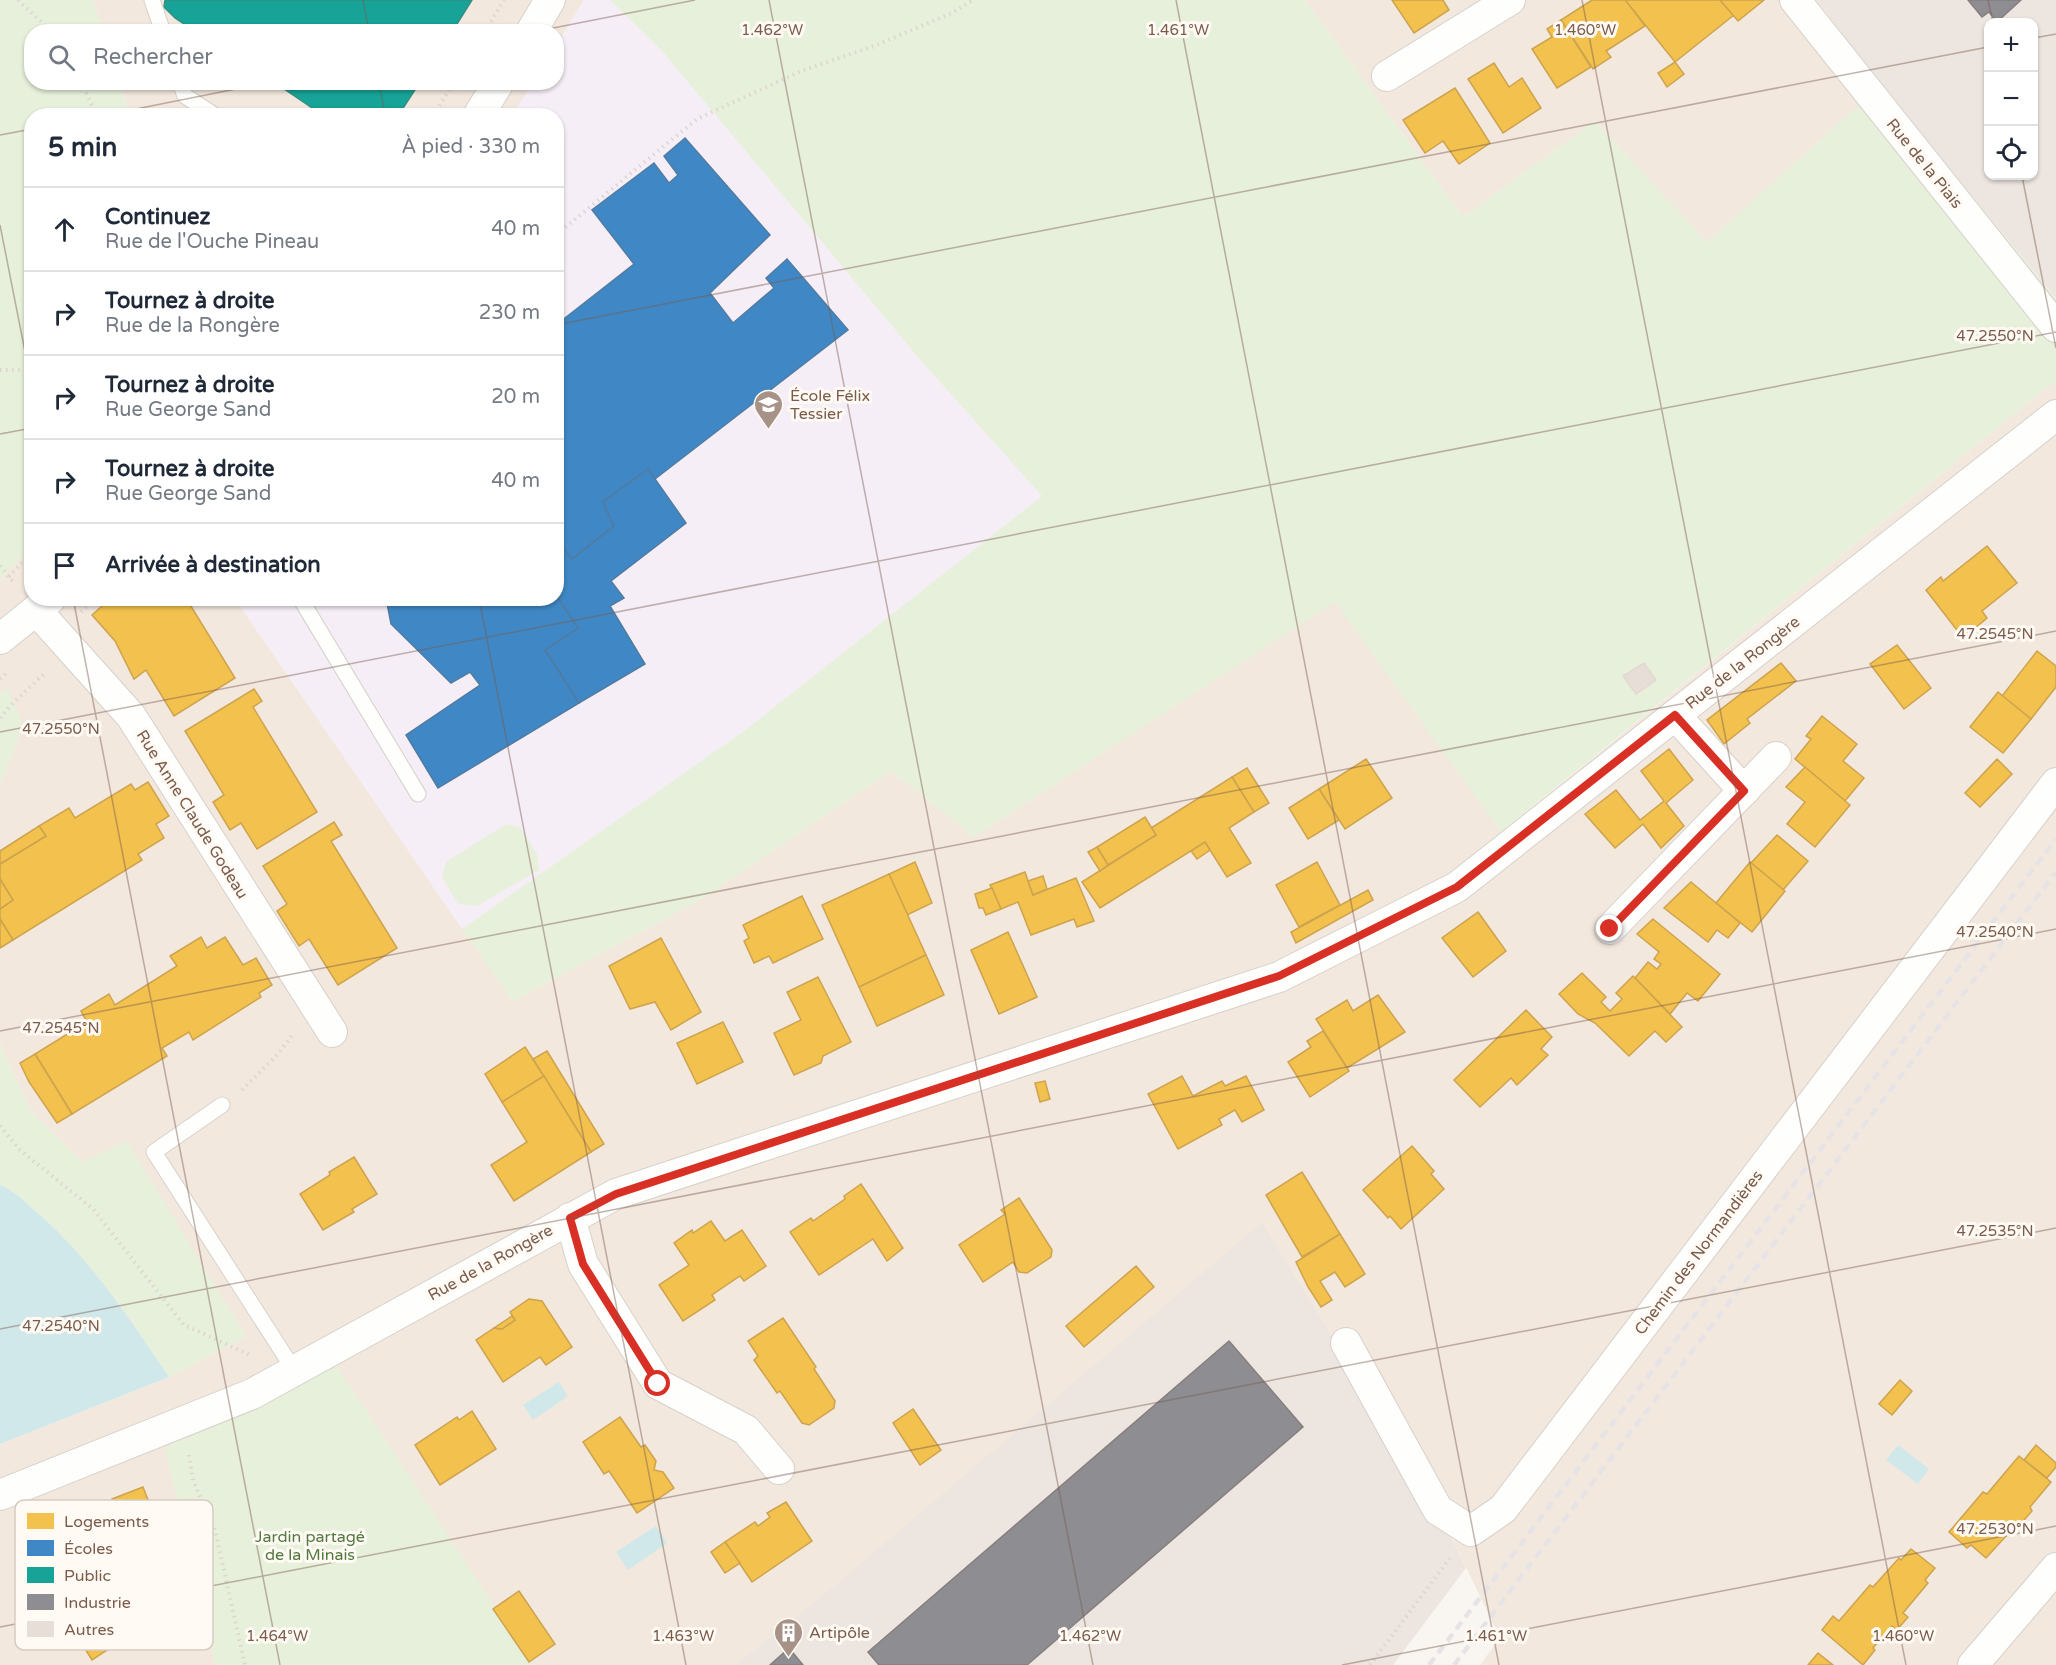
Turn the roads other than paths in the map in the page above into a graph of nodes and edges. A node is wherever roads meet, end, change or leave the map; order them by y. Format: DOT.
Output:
graph roads {
  1 [pos="152,0"];
  2 [pos="550,0"];
  3 [pos="1795,0"];
  4 [pos="1503,2"];
  5 [pos="160,24"];
  6 [pos="536,24"];
  7 [pos="1387,76"];
  8 [pos="183,90"];
  9 [pos="494,90"];
  10 [pos="206,108"];
  11 [pos="483,108"];
  12 [pos="2056,327"];
  13 [pos="2056,415"];
  14 [pos="41,606"];
  15 [pos="45,606"];
  16 [pos="305,606"];
  17 [pos="0,639"];
  18 [pos="1675,715"];
  19 [pos="1776,758"];
  20 [pos="2056,783"];
  21 [pos="1744,791"];
  22 [pos="418,794"];
  23 [pos="1610,929"];
  24 [pos="332,1032"];
  25 [pos="222,1105"];
  26 [pos="570,1218"];
  27 [pos="1346,1343"];
  28 [pos="291,1371"];
  29 [pos="779,1470"];
  30 [pos="0,1496"];
  31 [pos="2056,1568"];
  32 [pos="1973,1665"];
  1 -- 5 [label="lane"];
  2 -- 6 [label="street"];
  3 -- 12 [label="street, Rue de la Piais"];
  4 -- 7 [label="street"];
  8 -- 10 [label="lane"];
  9 -- 11 [label="street"];
  13 -- 18 [label="street, Rue de la Rongère"];
  14 -- 17 [label="street"];
  15 -- 24 [label="street, Rue Anne Claude Godeau"];
  16 -- 22 [label="lane"];
  18 -- 21 [label="street"];
  18 -- 26 [label="street, Rue de la Rongère"];
  19 -- 21 [label="street"];
  20 -- 27 [label="street, Chemin des Normandières"];
  21 -- 23 [label="street"];
  25 -- 28 [label="lane"];
  26 -- 28 [label="street, Rue de la Rongère"];
  26 -- 29 [label="street"];
  28 -- 30 [label="street, Rue de la Rongère"];
  31 -- 32 [label="street"];
}
